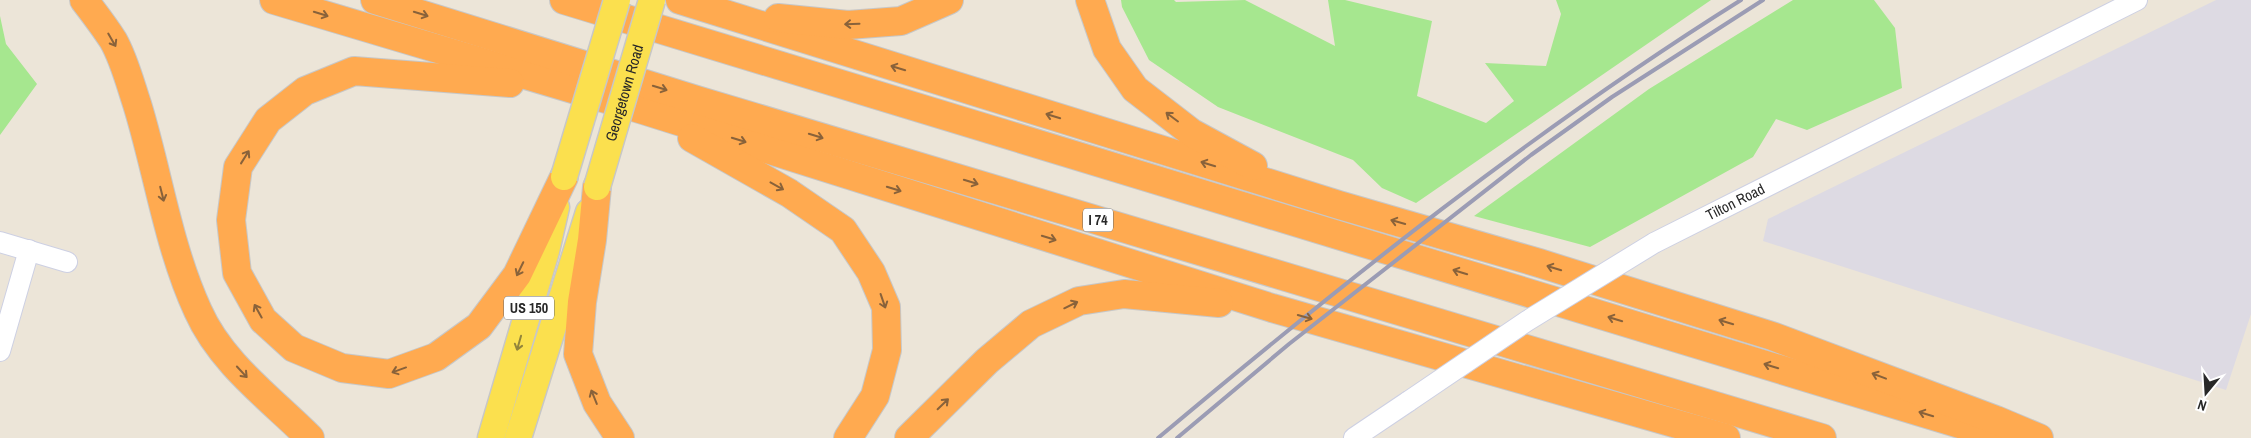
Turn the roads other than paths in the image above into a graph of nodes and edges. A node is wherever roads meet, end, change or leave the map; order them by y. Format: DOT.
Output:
graph roads {
  1 [pos="84,0"];
  2 [pos="274,0"];
  3 [pos="375,0"];
  4 [pos="564,0"];
  5 [pos="617,0"];
  6 [pos="652,0"];
  7 [pos="680,0"];
  8 [pos="949,0"];
  9 [pos="1090,0"];
  10 [pos="2137,0"];
  11 [pos="715,11"];
  12 [pos="561,87"];
  13 [pos="643,110"];
  14 [pos="564,177"];
  15 [pos="597,187"];
  16 [pos="1338,205"];
  17 [pos="0,242"];
  18 [pos="29,250"];
  19 [pos="67,262"];
  20 [pos="1272,308"];
  21 [pos="0,351"];
  22 [pos="310,438"];
  23 [pos="491,438"];
  24 [pos="518,438"];
  25 [pos="620,438"];
  26 [pos="848,438"];
  27 [pos="909,438"];
  28 [pos="1354,438"];
  29 [pos="1726,438"];
  30 [pos="1822,438"];
  31 [pos="2006,438"];
  32 [pos="2039,438"];
  1 -- 22 [label="highway, one-way"];
  2 -- 12 [label="highway, one-way"];
  3 -- 30 [label="highway, I 74, one-way"];
  31 -- 4 [label="highway, one-way"];
  5 -- 14 [label="main road, US 150, bridge"];
  6 -- 15 [label="main road, Georgetown Road / US 150, bridge"];
  7 -- 11 [label="highway"];
  8 -- 11 [label="highway, one-way"];
  16 -- 9 [label="highway, one-way"];
  10 -- 28 [label="street, Tilton Road, bridge"];
  16 -- 11 [label="highway, one-way"];
  12 -- 13 [label="highway"];
  14 -- 12 [label="highway, one-way"];
  13 -- 20 [label="highway, one-way"];
  13 -- 26 [label="highway, one-way"];
  14 -- 23 [label="main road, US 150, one-way"];
  15 -- 24 [label="main road, US 150"];
  25 -- 15 [label="highway, one-way"];
  32 -- 16 [label="highway, one-way"];
  17 -- 18 [label="street"];
  18 -- 19 [label="street"];
  18 -- 21 [label="street"];
  27 -- 20 [label="highway, one-way"];
  20 -- 29 [label="highway, one-way"];
}
